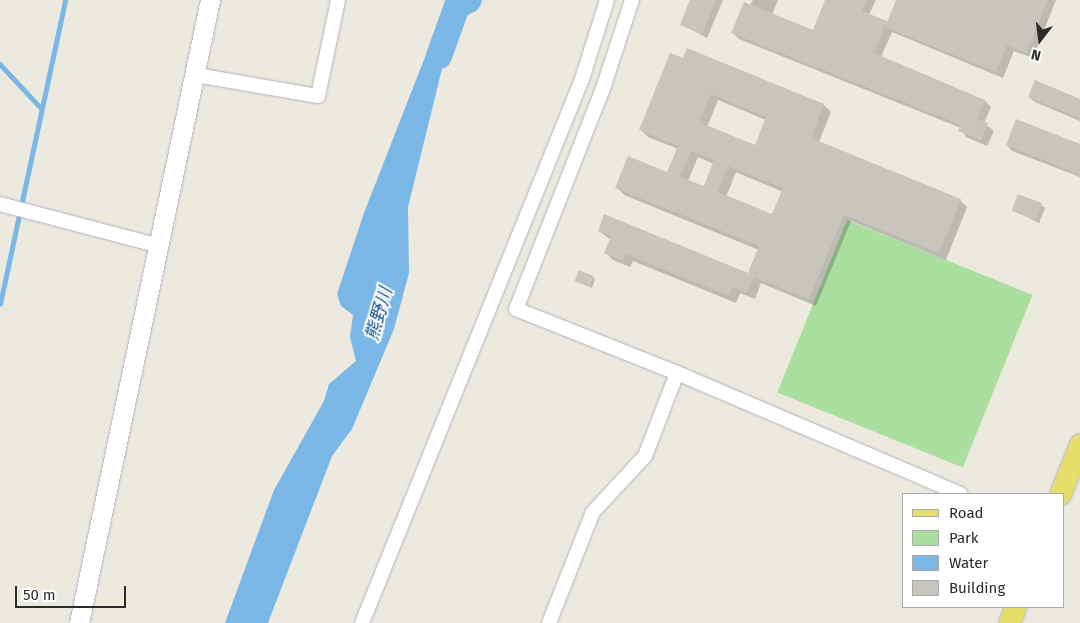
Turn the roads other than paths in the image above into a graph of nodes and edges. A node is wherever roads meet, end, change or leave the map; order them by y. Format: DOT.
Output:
graph roads {
  1 [pos="210,0"];
  2 [pos="338,0"];
  3 [pos="607,0"];
  4 [pos="632,0"];
  5 [pos="196,75"];
  6 [pos="0,204"];
  7 [pos="160,246"];
  8 [pos="677,373"];
  9 [pos="1080,444"];
  10 [pos="958,493"];
  11 [pos="1060,493"];
  12 [pos="1015,608"];
  13 [pos="79,623"];
  14 [pos="362,623"];
  15 [pos="549,623"];
  16 [pos="1008,623"];
  1 -- 5 [label="street"];
  2 -- 5 [label="street"];
  3 -- 14 [label="street"];
  4 -- 8 [label="street"];
  5 -- 7 [label="street"];
  6 -- 7 [label="street"];
  7 -- 13 [label="street"];
  8 -- 10 [label="street"];
  8 -- 15 [label="street"];
  9 -- 11 [label="main road"];
  12 -- 16 [label="main road"];
}
